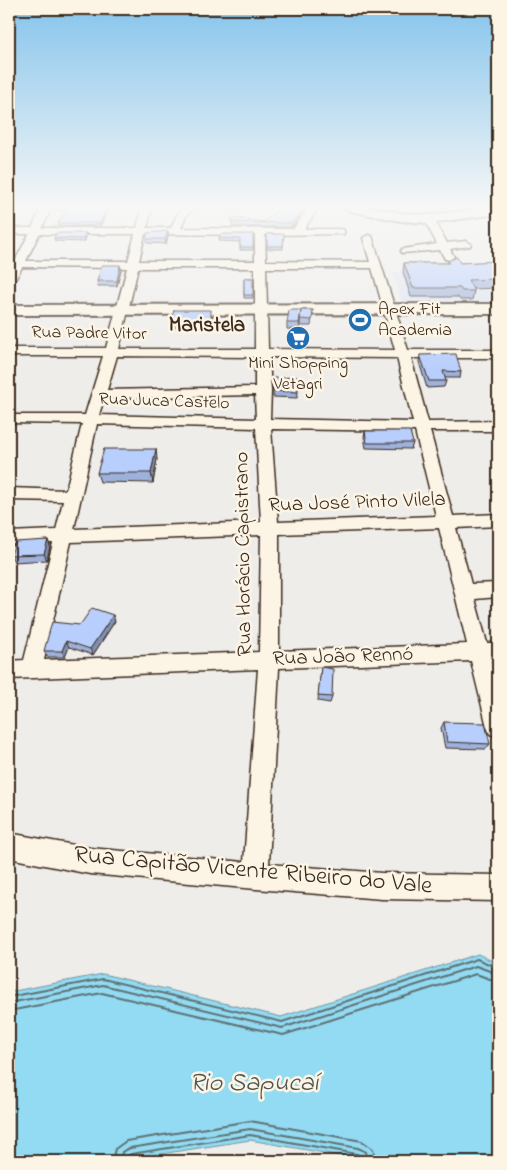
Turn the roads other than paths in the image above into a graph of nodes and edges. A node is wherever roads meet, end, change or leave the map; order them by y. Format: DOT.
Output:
graph roads {
  1 [pos="260,262"];
  2 [pos="374,262"];
  3 [pos="133,263"];
  4 [pos="13,264"];
  5 [pos="260,265"];
  6 [pos="375,265"];
  7 [pos="9,282"];
  8 [pos="9,310"];
  9 [pos="122,310"];
  10 [pos="262,310"];
  11 [pos="388,310"];
  12 [pos="498,310"];
  13 [pos="9,352"];
  14 [pos="111,353"];
  15 [pos="263,354"];
  16 [pos="403,354"];
  17 [pos="498,354"];
  18 [pos="264,391"];
  19 [pos="99,394"];
  20 [pos="9,419"];
  21 [pos="91,419"];
  22 [pos="263,424"];
  23 [pos="498,426"];
  24 [pos="420,427"];
  25 [pos="9,494"];
  26 [pos="74,496"];
  27 [pos="498,520"];
  28 [pos="446,522"];
  29 [pos="270,530"];
  30 [pos="64,535"];
  31 [pos="9,538"];
  32 [pos="498,590"];
  33 [pos="464,592"];
  34 [pos="489,652"];
  35 [pos="269,659"];
  36 [pos="32,669"];
  37 [pos="9,670"];
  38 [pos="498,727"];
  39 [pos="9,846"];
  40 [pos="256,876"];
  41 [pos="498,888"];
  1 -- 5 [label="street, Rua Horácio Capistrano"];
  2 -- 6 [label="street"];
  3 -- 4 [label="street"];
  3 -- 5 [label="street"];
  3 -- 9 [label="street"];
  4 -- 7 [label="street"];
  5 -- 6 [label="street"];
  5 -- 10 [label="street, Rua Horácio Capistrano"];
  6 -- 11 [label="street"];
  8 -- 9 [label="main road"];
  9 -- 10 [label="main road"];
  9 -- 14 [label="street"];
  10 -- 11 [label="main road"];
  10 -- 15 [label="street, Rua Horácio Capistrano"];
  11 -- 12 [label="main road"];
  11 -- 16 [label="street"];
  13 -- 14 [label="street, Rua Padre Vitor"];
  14 -- 15 [label="street, Rua Padre Vitor"];
  14 -- 19 [label="street"];
  15 -- 16 [label="street, Rua Padre Vitor"];
  15 -- 18 [label="street, Rua Horácio Capistrano"];
  16 -- 17 [label="street, Rua Padre Vitor"];
  16 -- 24 [label="street"];
  18 -- 19 [label="street"];
  18 -- 22 [label="street, Rua Horácio Capistrano"];
  19 -- 21 [label="street"];
  20 -- 21 [label="street, Rua Juca Castelo"];
  21 -- 22 [label="street, Rua Juca Castelo"];
  21 -- 26 [label="street"];
  22 -- 24 [label="street, Rua Juca Castelo"];
  22 -- 29 [label="street, Rua Horácio Capistrano"];
  23 -- 24 [label="street, Rua Juca Castelo"];
  24 -- 28 [label="street"];
  25 -- 26 [label="street"];
  26 -- 30 [label="street"];
  27 -- 28 [label="street, Rua José Pinto Vilela"];
  28 -- 29 [label="street, Rua José Pinto Vilela"];
  28 -- 33 [label="street"];
  29 -- 30 [label="street, Rua José Pinto Vilela"];
  29 -- 35 [label="street, Rua Horácio Capistrano"];
  30 -- 31 [label="street, Rua José Pinto Vilela"];
  30 -- 36 [label="street"];
  32 -- 33 [label="street"];
  33 -- 34 [label="street"];
  34 -- 35 [label="street, Rua João Rennó"];
  34 -- 38 [label="street"];
  35 -- 36 [label="street, Rua João Rennó"];
  35 -- 40 [label="street, Rua Horácio Capistrano"];
  36 -- 37 [label="street, Rua João Rennó"];
  39 -- 40 [label="street, Rua Capitão Vicente Ribeiro do Vale"];
  40 -- 41 [label="street, Rua Capitão Vicente Ribeiro do Vale"];
}
